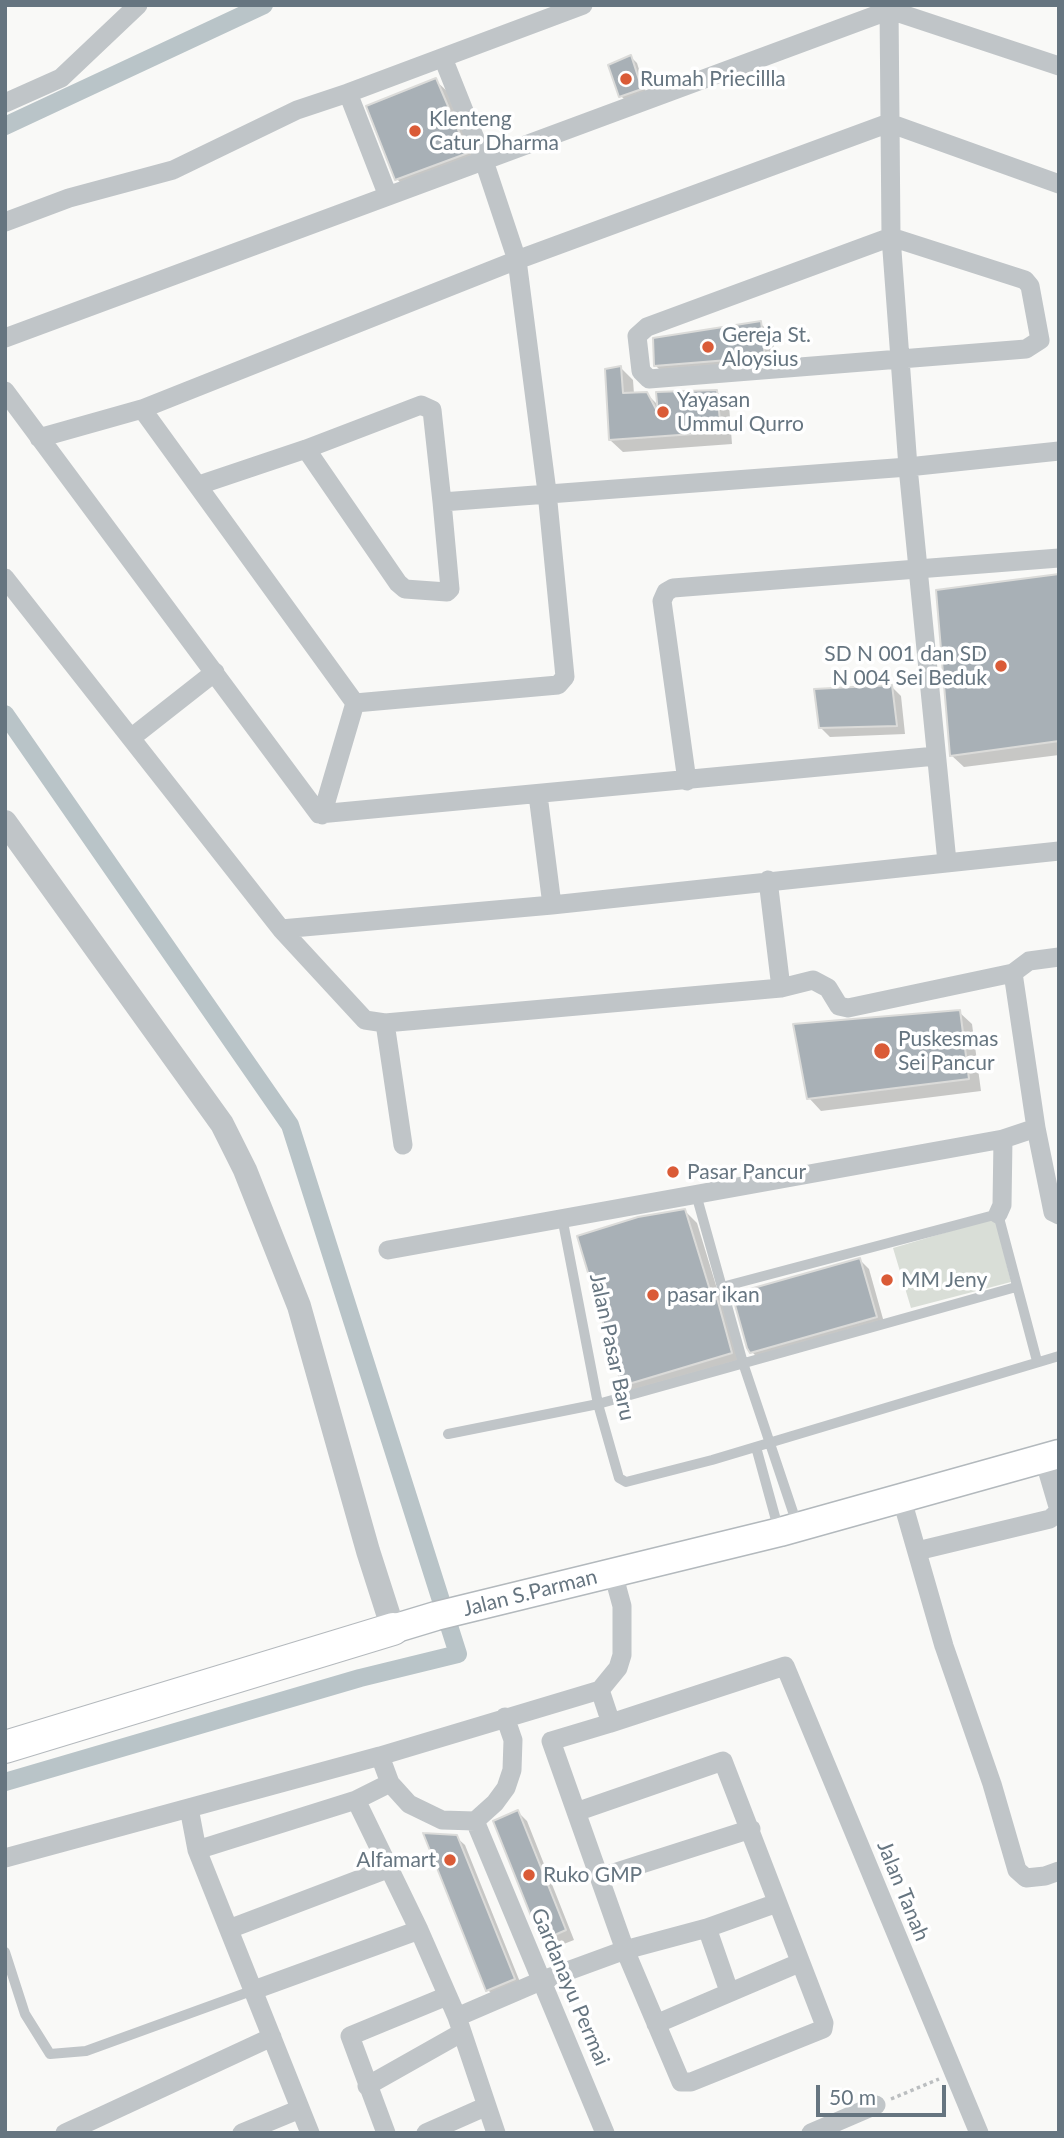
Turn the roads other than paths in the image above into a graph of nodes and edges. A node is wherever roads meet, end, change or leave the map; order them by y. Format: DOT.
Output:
graph roads {
  1 [pos="138,5"];
  2 [pos="583,5"];
  3 [pos="889,8"];
  4 [pos="443,58"];
  5 [pos="1059,66"];
  6 [pos="348,93"];
  7 [pos="5,103"];
  8 [pos="889,123"];
  9 [pos="484,161"];
  10 [pos="1059,184"];
  11 [pos="388,196"];
  12 [pos="5,222"];
  13 [pos="891,237"];
  14 [pos="517,260"];
  15 [pos="5,338"];
  16 [pos="901,359"];
  17 [pos="5,391"];
  18 [pos="142,409"];
  19 [pos="39,438"];
  20 [pos="306,449"];
  21 [pos="1059,451"];
  22 [pos="908,467"];
  23 [pos="199,485"];
  24 [pos="547,492"];
  25 [pos="442,502"];
  26 [pos="1059,558"];
  27 [pos="918,568"];
  28 [pos="5,578"];
  29 [pos="215,673"];
  30 [pos="355,703"];
  31 [pos="131,738"];
  32 [pos="936,757"];
  33 [pos="687,781"];
  34 [pos="538,795"];
  35 [pos="322,815"];
  36 [pos="5,821"];
  37 [pos="1059,851"];
  38 [pos="947,862"];
  39 [pos="768,880"];
  40 [pos="552,905"];
  41 [pos="281,929"];
  42 [pos="1059,957"];
  43 [pos="1013,973"];
  44 [pos="781,988"];
  45 [pos="385,1023"];
  46 [pos="1036,1128"];
  47 [pos="1003,1139"];
  48 [pos="402,1145"];
  49 [pos="696,1193"];
  50 [pos="998,1214"];
  51 [pos="1059,1215"];
  52 [pos="562,1217"];
  53 [pos="388,1250"];
  54 [pos="722,1287"];
  55 [pos="1016,1287"];
  56 [pos="1059,1356"];
  57 [pos="1037,1362"];
  58 [pos="743,1363"];
  59 [pos="598,1404"];
  60 [pos="448,1434"];
  61 [pos="770,1443"];
  62 [pos="756,1447"];
  63 [pos="1051,1457"];
  64 [pos="902,1500"];
  65 [pos="1059,1511"];
  66 [pos="789,1530"];
  67 [pos="917,1551"];
  68 [pos="613,1573"];
  69 [pos="393,1629"];
  70 [pos="600,1690"];
  71 [pos="505,1717"];
  72 [pos="611,1723"];
  73 [pos="5,1747"];
  74 [pos="380,1756"];
  75 [pos="390,1783"];
  76 [pos="356,1800"];
  77 [pos="189,1808"];
  78 [pos="576,1812"];
  79 [pos="475,1821"];
  80 [pos="751,1829"];
  81 [pos="197,1850"];
  82 [pos="5,1858"];
  83 [pos="387,1869"];
  84 [pos="1059,1871"];
  85 [pos="601,1877"];
  86 [pos="776,1903"];
  87 [pos="707,1928"];
  88 [pos="229,1929"];
  89 [pos="419,1930"];
  90 [pos="625,1950"];
  91 [pos="5,1952"];
  92 [pos="799,1963"];
  93 [pos="543,1980"];
  94 [pos="254,1990"];
  95 [pos="729,1992"];
  96 [pos="447,1996"];
  97 [pos="656,2024"];
  98 [pos="459,2025"];
  99 [pos="272,2038"];
  100 [pos="367,2086"];
  101 [pos="876,2105"];
  102 [pos="487,2106"];
  103 [pos="300,2109"];
  104 [pos="65,2133"];
  105 [pos="242,2133"];
  106 [pos="310,2133"];
  107 [pos="386,2133"];
  108 [pos="426,2133"];
  109 [pos="496,2133"];
  110 [pos="605,2133"];
  111 [pos="811,2133"];
  112 [pos="979,2133"];
  1 -- 7 [label="street"];
  2 -- 4 [label="street"];
  3 -- 5 [label="street"];
  3 -- 8 [label="street"];
  3 -- 9 [label="street"];
  4 -- 6 [label="street"];
  4 -- 9 [label="street"];
  6 -- 11 [label="street"];
  6 -- 12 [label="street"];
  8 -- 10 [label="street"];
  8 -- 13 [label="street"];
  8 -- 14 [label="street"];
  9 -- 11 [label="street"];
  9 -- 14 [label="street"];
  11 -- 15 [label="street"];
  13 -- 16 [label="street"];
  13 -- 16 [label="street"];
  13 -- 16 [label="street"];
  14 -- 18 [label="street"];
  14 -- 24 [label="street"];
  16 -- 22 [label="street"];
  17 -- 19 [label="street"];
  18 -- 19 [label="street"];
  18 -- 23 [label="street"];
  19 -- 29 [label="street"];
  20 -- 23 [label="street"];
  20 -- 25 [label="street"];
  20 -- 25 [label="street"];
  21 -- 22 [label="street"];
  22 -- 24 [label="street"];
  22 -- 27 [label="street"];
  23 -- 30 [label="street"];
  24 -- 25 [label="street"];
  24 -- 30 [label="street"];
  26 -- 27 [label="street"];
  27 -- 32 [label="street"];
  27 -- 33 [label="street"];
  28 -- 31 [label="street"];
  29 -- 31 [label="street"];
  29 -- 35 [label="street"];
  30 -- 35 [label="street"];
  31 -- 41 [label="street"];
  32 -- 33 [label="street"];
  32 -- 38 [label="street"];
  33 -- 34 [label="street"];
  34 -- 35 [label="street"];
  34 -- 40 [label="street"];
  36 -- 69 [label="street"];
  37 -- 38 [label="street"];
  38 -- 39 [label="street"];
  39 -- 40 [label="street"];
  39 -- 44 [label="street"];
  40 -- 41 [label="street"];
  41 -- 45 [label="street"];
  42 -- 43 [label="street"];
  43 -- 44 [label="street"];
  43 -- 46 [label="street"];
  44 -- 45 [label="street"];
  45 -- 48 [label="street"];
  46 -- 47 [label="street"];
  46 -- 51 [label="street"];
  47 -- 49 [label="street"];
  47 -- 50 [label="street"];
  49 -- 52 [label="street"];
  49 -- 54 [label="lane"];
  50 -- 54 [label="lane"];
  50 -- 55 [label="lane"];
  52 -- 53 [label="street"];
  52 -- 59 [label="lane, Jalan Pasar Baru"];
  54 -- 58 [label="lane"];
  55 -- 57 [label="lane"];
  55 -- 58 [label="lane"];
  56 -- 57 [label="lane"];
  57 -- 61 [label="lane"];
  58 -- 59 [label="lane"];
  58 -- 61 [label="lane"];
  59 -- 60 [label="lane"];
  59 -- 62 [label="lane, Jalan Pasar Baru"];
  61 -- 62 [label="lane"];
  61 -- 66 [label="lane"];
  62 -- 66 [label="lane"];
  63 -- 64 [label="main road, Jalan S.Parman"];
  63 -- 65 [label="street"];
  64 -- 66 [label="main road, Jalan S.Parman"];
  64 -- 67 [label="street"];
  65 -- 67 [label="street"];
  66 -- 68 [label="main road, Jalan S.Parman"];
  67 -- 84 [label="street"];
  68 -- 69 [label="main road, Jalan S.Parman"];
  68 -- 70 [label="street"];
  69 -- 73 [label="main road, Jalan S.Parman"];
  70 -- 71 [label="street"];
  70 -- 72 [label="street"];
  71 -- 74 [label="street"];
  71 -- 79 [label="street"];
  72 -- 78 [label="street"];
  72 -- 112 [label="street, Jalan Tanah"];
  74 -- 75 [label="street"];
  74 -- 77 [label="street"];
  75 -- 76 [label="street"];
  75 -- 79 [label="street"];
  76 -- 81 [label="street"];
  76 -- 83 [label="street"];
  77 -- 81 [label="street"];
  77 -- 82 [label="street"];
  78 -- 80 [label="street"];
  78 -- 85 [label="street"];
  79 -- 93 [label="street, Gardanayu Permai"];
  80 -- 85 [label="street"];
  80 -- 86 [label="street"];
  81 -- 88 [label="street"];
  83 -- 88 [label="street"];
  83 -- 89 [label="street"];
  85 -- 90 [label="street"];
  86 -- 87 [label="street"];
  86 -- 92 [label="street"];
  87 -- 90 [label="street"];
  87 -- 95 [label="street"];
  88 -- 94 [label="street"];
  89 -- 94 [label="street"];
  89 -- 96 [label="street"];
  90 -- 93 [label="street"];
  90 -- 97 [label="street"];
  91 -- 94 [label="lane"];
  92 -- 95 [label="street"];
  92 -- 97 [label="street"];
  93 -- 98 [label="street"];
  93 -- 110 [label="street, Gardanayu Permai"];
  94 -- 99 [label="street"];
  95 -- 97 [label="street"];
  96 -- 98 [label="street"];
  96 -- 100 [label="street"];
  98 -- 100 [label="street"];
  98 -- 102 [label="street"];
  99 -- 103 [label="street"];
  99 -- 104 [label="street"];
  100 -- 107 [label="street"];
  101 -- 111 [label="street"];
  102 -- 108 [label="street"];
  102 -- 109 [label="street"];
  103 -- 105 [label="street"];
  103 -- 106 [label="street"];
}
